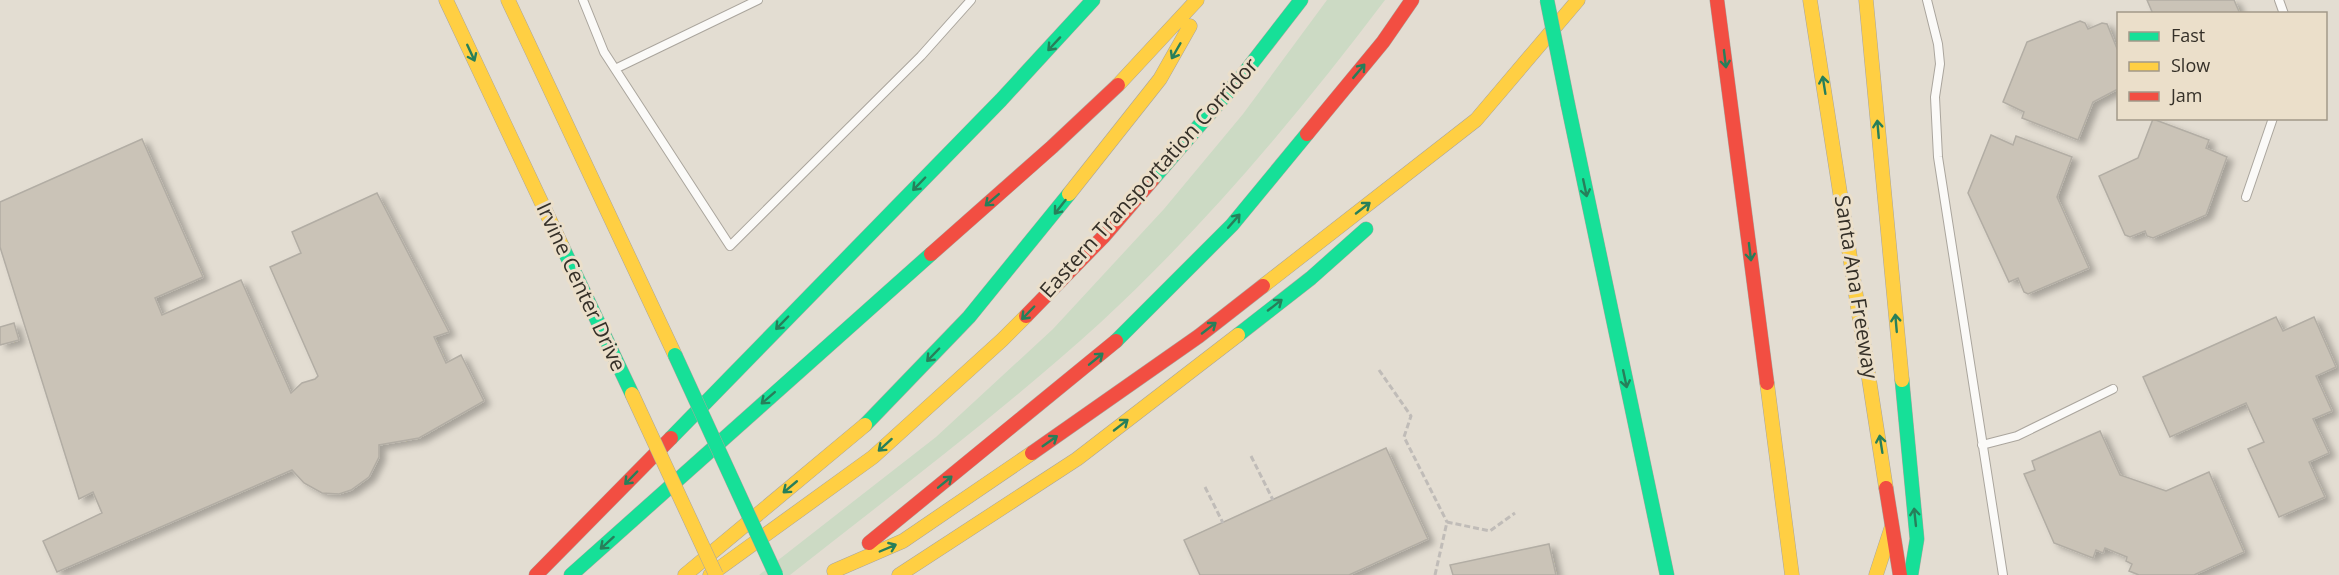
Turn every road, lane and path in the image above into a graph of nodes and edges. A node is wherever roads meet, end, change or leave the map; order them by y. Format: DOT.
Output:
graph roads {
  1 [pos="446,0"];
  2 [pos="508,0"];
  3 [pos="583,0"];
  4 [pos="758,0"];
  5 [pos="971,0"];
  6 [pos="1093,0"];
  7 [pos="1197,0"];
  8 [pos="1205,0"];
  9 [pos="1301,0"];
  10 [pos="1412,0"];
  11 [pos="1547,0"];
  12 [pos="1578,0"];
  13 [pos="1718,0"];
  14 [pos="1810,0"];
  15 [pos="1866,0"];
  16 [pos="1927,0"];
  17 [pos="615,69"];
  18 [pos="1476,120"];
  19 [pos="2272,120"];
  20 [pos="1408,191"];
  21 [pos="2246,197"];
  22 [pos="1373,223"];
  23 [pos="1379,370"];
  24 [pos="2113,389"];
  25 [pos="1982,445"];
  26 [pos="1251,456"];
  27 [pos="1205,487"];
  28 [pos="1274,500"];
  29 [pos="1515,513"];
  30 [pos="1447,522"];
  31 [pos="1223,523"];
  32 [pos="1893,523"];
  33 [pos="831,573"];
  34 [pos="536,575"];
  35 [pos="571,575"];
  36 [pos="685,575"];
  37 [pos="710,575"];
  38 [pos="716,575"];
  39 [pos="776,575"];
  40 [pos="899,575"];
  41 [pos="1435,575"];
  42 [pos="1667,575"];
  43 [pos="1792,575"];
  44 [pos="1876,575"];
  45 [pos="1900,575"];
  46 [pos="1911,575"];
  47 [pos="2003,575"];
  1 -- 38 [label="main road, Irvine Center Drive, one-way, bridge"];
  2 -- 39 [label="main road, bridge"];
  3 -- 17 [label="lane"];
  4 -- 17 [label="lane"];
  5 -- 17 [label="lane"];
  6 -- 34 [label="main road, one-way"];
  7 -- 35 [label="main road, one-way"];
  8 -- 36 [label="main road, one-way"];
  9 -- 37 [label="main road, Eastern Transportation Corridor, one-way"];
  33 -- 10 [label="main road, one-way"];
  11 -- 42 [label="main road, one-way, bridge"];
  12 -- 18 [label="main road"];
  13 -- 43 [label="main road, one-way"];
  32 -- 14 [label="main road, Santa Ana Freeway, one-way"];
  46 -- 15 [label="main road, one-way"];
  16 -- 25 [label="lane"];
  18 -- 20 [label="main road"];
  33 -- 18 [label="main road, one-way"];
  19 -- 21 [label="lane"];
  40 -- 22 [label="main road, one-way"];
  23 -- 30 [label="path"];
  24 -- 25 [label="lane"];
  25 -- 47 [label="lane"];
  26 -- 28 [label="path"];
  27 -- 31 [label="path"];
  29 -- 30 [label="path"];
  30 -- 41 [label="path"];
  32 -- 44 [label="main road"];
  32 -- 45 [label="main road, Santa Ana Freeway"];
}
